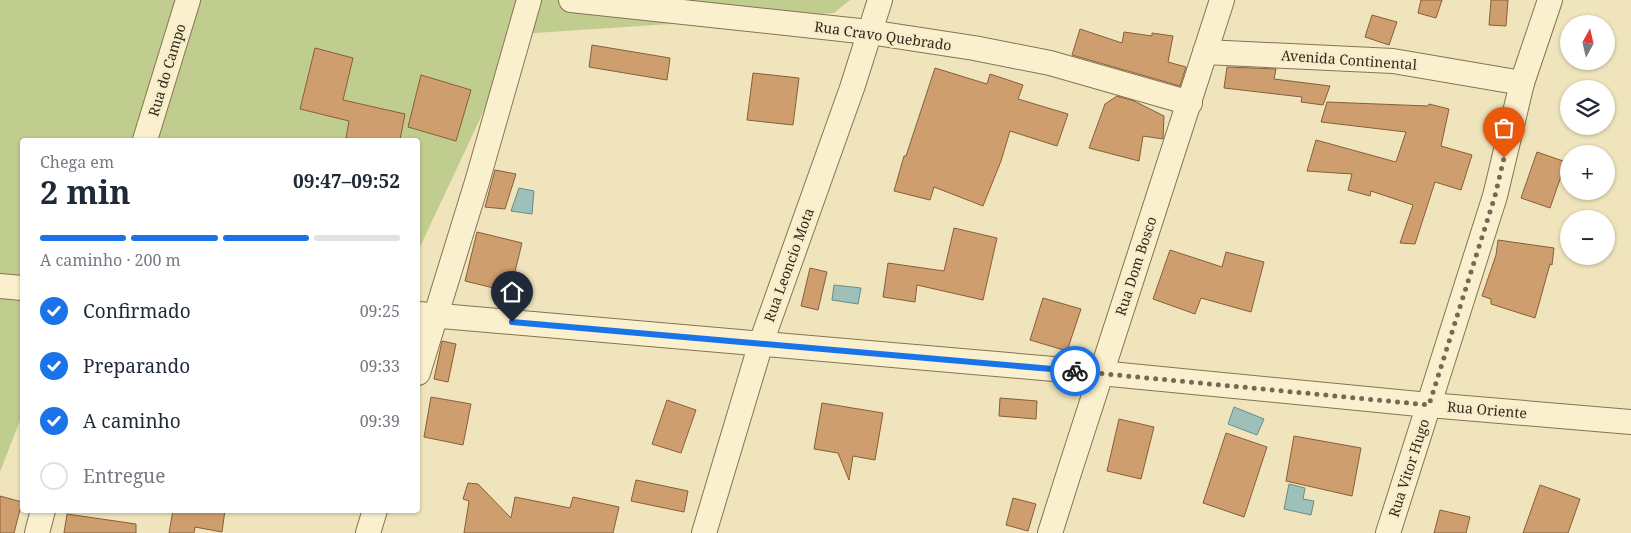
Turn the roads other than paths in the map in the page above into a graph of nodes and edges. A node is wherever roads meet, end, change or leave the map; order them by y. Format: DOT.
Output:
graph roads {
  1 [pos="188,0"];
  2 [pos="529,0"];
  3 [pos="571,0"];
  4 [pos="880,0"];
  5 [pos="1222,0"];
  6 [pos="1550,0"];
  7 [pos="869,32"];
  8 [pos="1205,52"];
  9 [pos="1522,83"];
  10 [pos="1190,102"];
  11 [pos="146,138"];
  12 [pos="0,286"];
  13 [pos="20,288"];
  14 [pos="426,314"];
  15 [pos="761,343"];
  16 [pos="420,358"];
  17 [pos="1100,373"];
  18 [pos="1429,405"];
  19 [pos="1631,422"];
  20 [pos="42,513"];
  21 [pos="374,513"];
  22 [pos="37,533"];
  23 [pos="368,533"];
  24 [pos="704,533"];
  25 [pos="1050,533"];
  26 [pos="1388,533"];
  1 -- 11 [label="street, Rua do Campo"];
  2 -- 14 [label="street"];
  3 -- 7 [label="street, Rua Cravo Quebrado"];
  4 -- 7 [label="street, Rua Leoncio Mota"];
  5 -- 8 [label="street, Rua Dom Bosco"];
  6 -- 9 [label="street, Rua Vitor Hugo"];
  7 -- 10 [label="street, Rua Cravo Quebrado"];
  7 -- 15 [label="street, Rua Leoncio Mota"];
  8 -- 9 [label="street, Avenida Continental"];
  8 -- 10 [label="street, Rua Dom Bosco"];
  9 -- 18 [label="street, Rua Vitor Hugo"];
  10 -- 17 [label="street, Rua Dom Bosco"];
  12 -- 13 [label="street"];
  14 -- 15 [label="street, Rua Oriente"];
  14 -- 16 [label="street"];
  15 -- 17 [label="street, Rua Oriente"];
  15 -- 24 [label="street, Rua Leoncio Mota"];
  17 -- 18 [label="street, Rua Oriente"];
  17 -- 25 [label="street, Rua Dom Bosco"];
  18 -- 19 [label="street, Rua Oriente"];
  18 -- 26 [label="street, Rua Vitor Hugo"];
  20 -- 22 [label="street"];
  21 -- 23 [label="street"];
}
